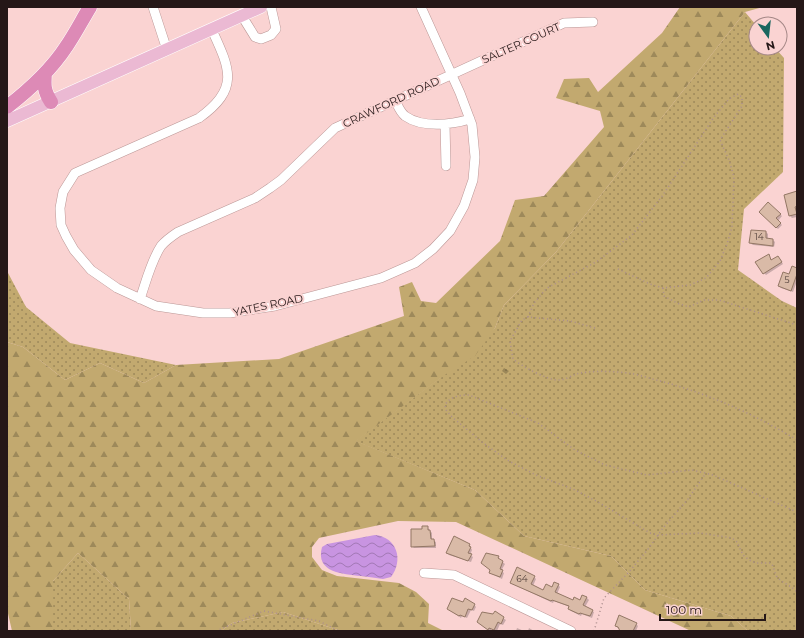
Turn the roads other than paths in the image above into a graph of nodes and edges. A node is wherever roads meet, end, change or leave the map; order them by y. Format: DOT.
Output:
graph roads {
  1 [pos="90,7"];
  2 [pos="153,7"];
  3 [pos="261,7"];
  4 [pos="271,7"];
  5 [pos="421,7"];
  6 [pos="242,16"];
  7 [pos="593,22"];
  8 [pos="212,30"];
  9 [pos="167,50"];
  10 [pos="45,73"];
  11 [pos="452,74"];
  12 [pos="395,100"];
  13 [pos="51,102"];
  14 [pos="7,107"];
  15 [pos="470,119"];
  16 [pos="7,121"];
  17 [pos="445,124"];
  18 [pos="446,166"];
  19 [pos="140,299"];
  20 [pos="424,573"];
  21 [pos="571,631"];
  1 -- 10 [label="highway"];
  2 -- 9 [label="street"];
  3 -- 6 [label="main road"];
  4 -- 6 [label="street"];
  5 -- 11 [label="street, YATES ROAD"];
  6 -- 8 [label="main road"];
  7 -- 11 [label="street, SALTER COURT"];
  8 -- 9 [label="main road"];
  8 -- 19 [label="street, YATES ROAD"];
  9 -- 13 [label="main road"];
  10 -- 13 [label="highway"];
  10 -- 14 [label="highway"];
  11 -- 12 [label="street, CRAWFORD ROAD"];
  11 -- 15 [label="street, YATES ROAD"];
  12 -- 17 [label="street"];
  12 -- 19 [label="street, CRAWFORD ROAD"];
  13 -- 16 [label="main road"];
  15 -- 17 [label="street"];
  15 -- 19 [label="street, YATES ROAD"];
  17 -- 18 [label="street"];
  20 -- 21 [label="street"];
}
